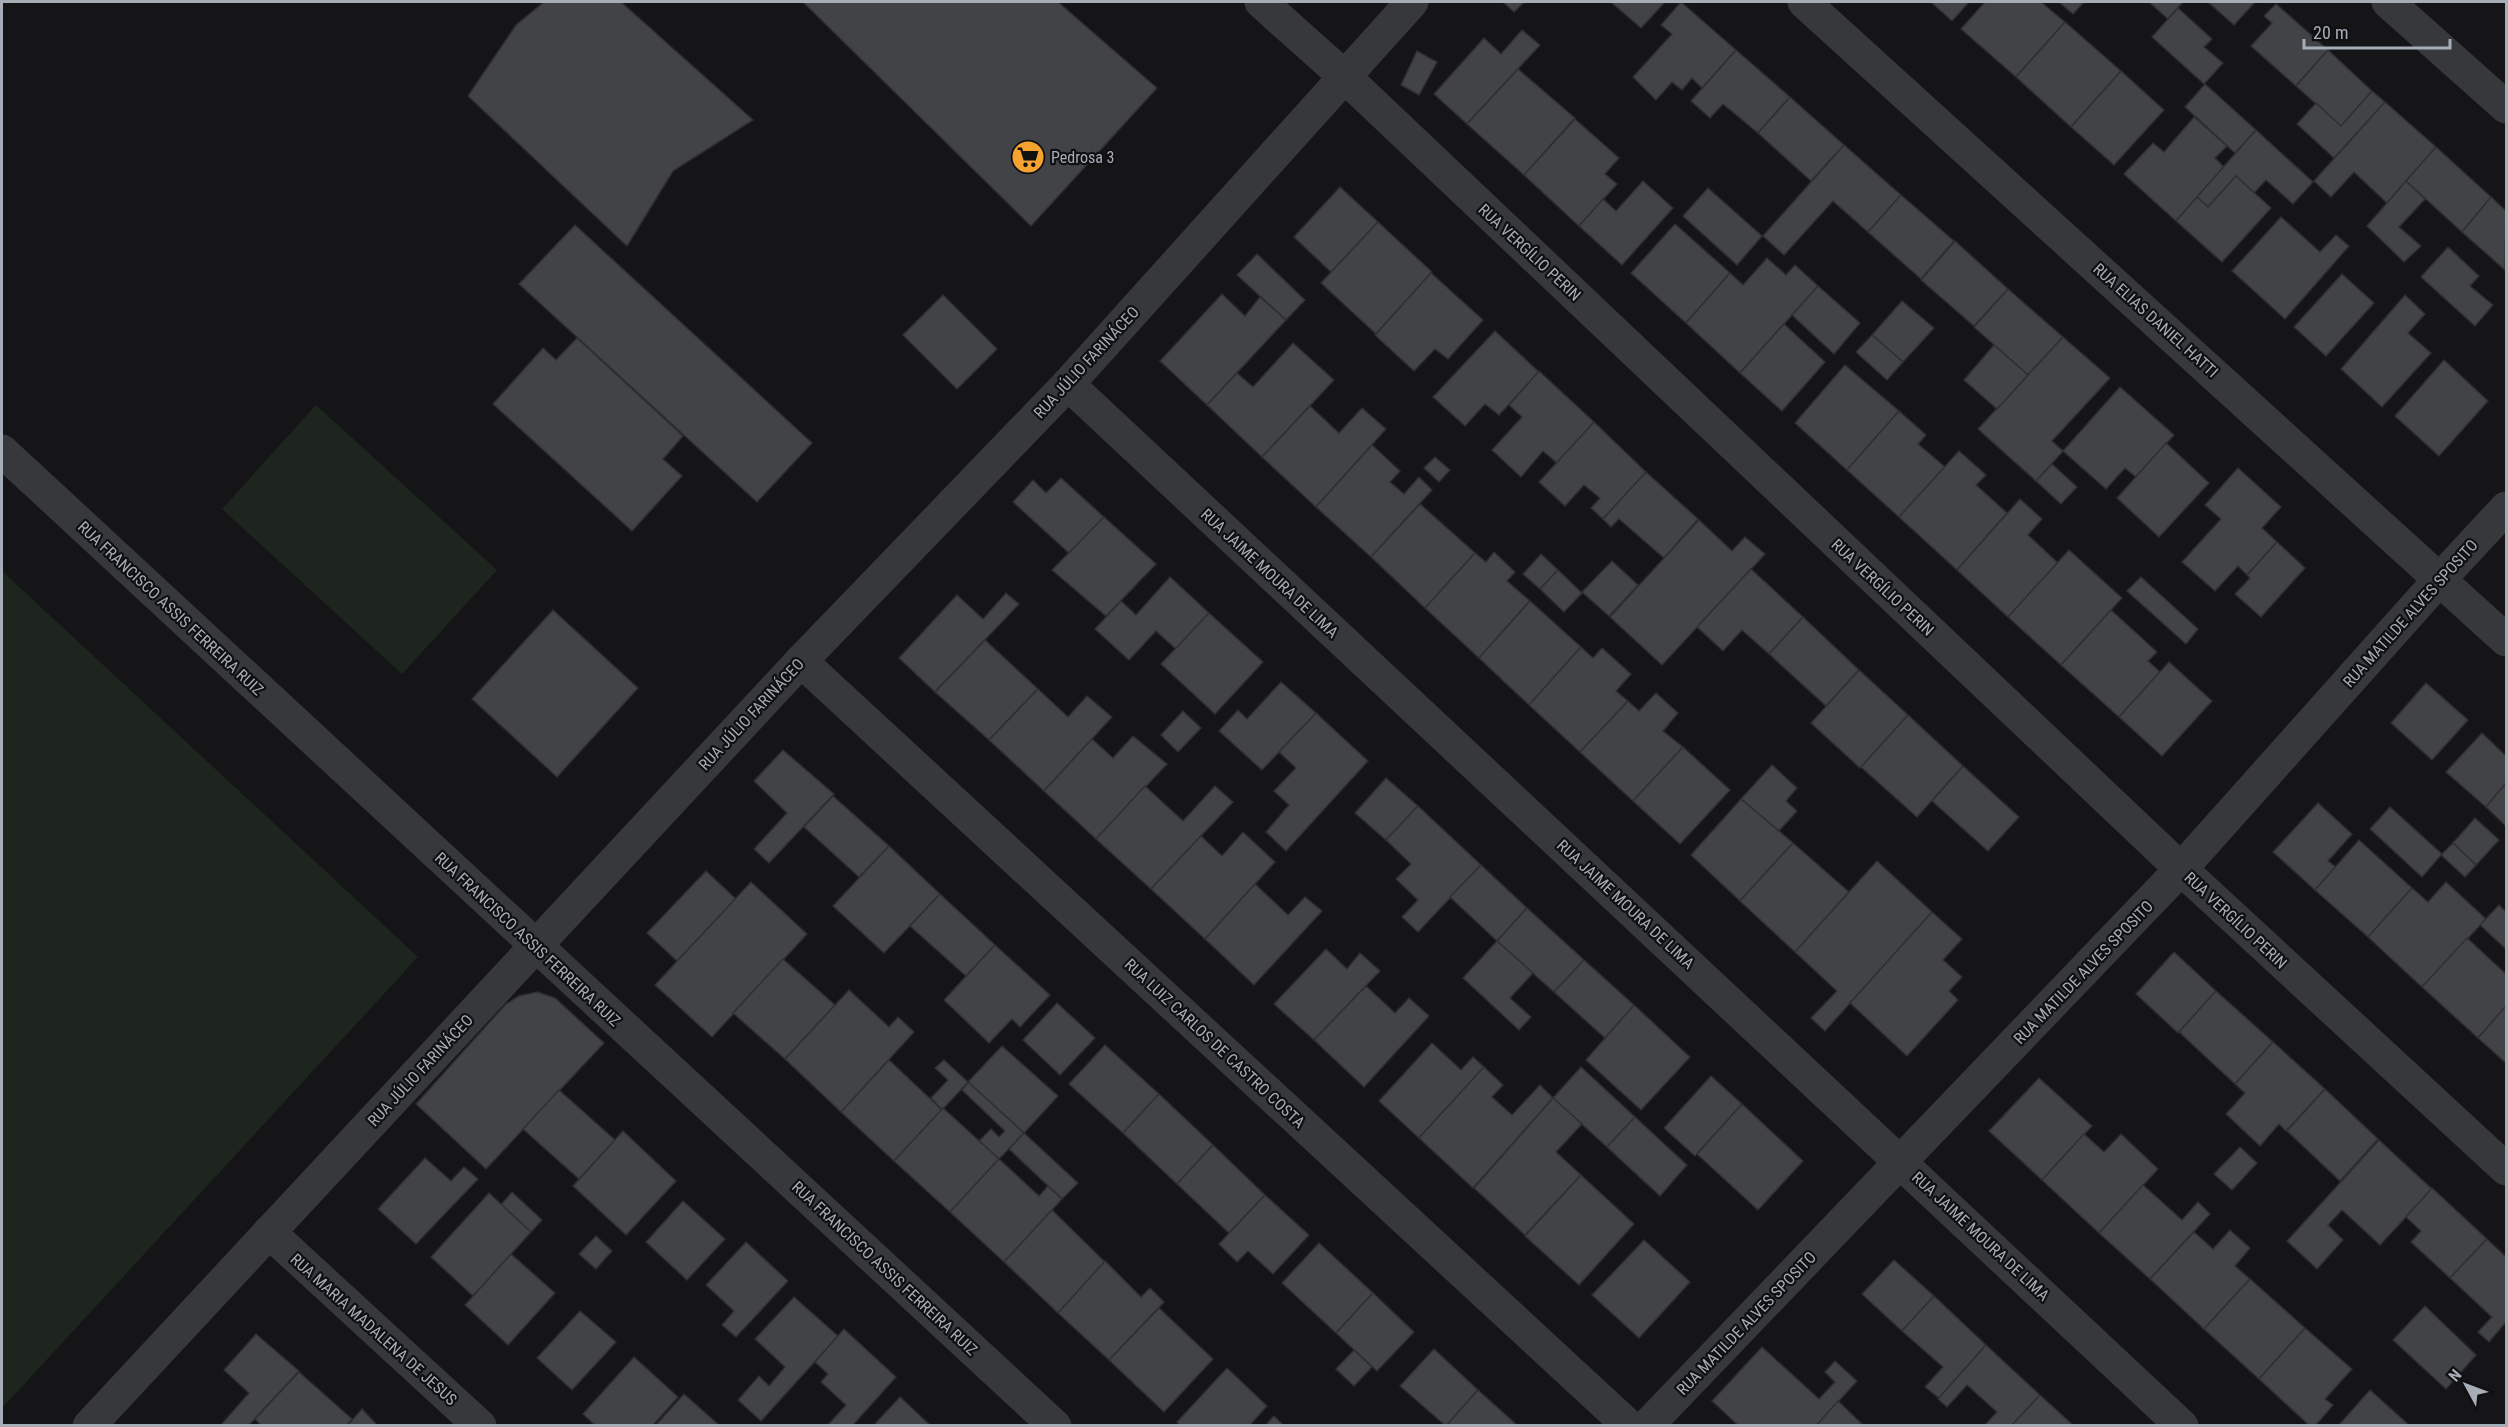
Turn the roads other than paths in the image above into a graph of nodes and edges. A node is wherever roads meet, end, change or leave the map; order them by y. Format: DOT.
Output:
graph roads {
  1 [pos="1261,2"];
  2 [pos="1412,2"];
  3 [pos="1804,2"];
  4 [pos="2388,2"];
  5 [pos="1345,77"];
  6 [pos="2506,107"];
  7 [pos="1068,384"];
  8 [pos="2,451"];
  9 [pos="2506,508"];
  10 [pos="2440,579"];
  11 [pos="2506,639"];
  12 [pos="801,661"];
  13 [pos="2181,869"];
  14 [pos="536,946"];
  15 [pos="1901,1162"];
  16 [pos="2506,1169"];
  17 [pos="268,1232"];
  18 [pos="89,1425"];
  19 [pos="480,1425"];
  20 [pos="1055,1425"];
  21 [pos="1629,1425"];
  22 [pos="1647,1425"];
  23 [pos="2182,1425"];
  1 -- 5 [label="street, RUA VERGÍLIO PERIN"];
  2 -- 5 [label="street, RUA JÚLIO FARINÁCEO"];
  3 -- 10 [label="street, RUA ELIAS DANIEL HATTI"];
  4 -- 6 [label="street"];
  5 -- 7 [label="street, RUA JÚLIO FARINÁCEO"];
  5 -- 13 [label="street, RUA VERGÍLIO PERIN"];
  7 -- 12 [label="street, RUA JÚLIO FARINÁCEO"];
  7 -- 15 [label="street, RUA JAIME MOURA DE LIMA"];
  8 -- 14 [label="street, RUA FRANCISCO ASSIS FERREIRA RUIZ"];
  9 -- 10 [label="street, RUA MATILDE ALVES SPOSITO"];
  10 -- 11 [label="street, RUA ELIAS DANIEL HATTI"];
  10 -- 13 [label="street, RUA MATILDE ALVES SPOSITO"];
  12 -- 14 [label="street, RUA JÚLIO FARINÁCEO"];
  12 -- 21 [label="street, RUA LUIZ CARLOS DE CASTRO COSTA"];
  13 -- 15 [label="street, RUA MATILDE ALVES SPOSITO"];
  13 -- 16 [label="street, RUA VERGÍLIO PERIN"];
  14 -- 17 [label="street, RUA JÚLIO FARINÁCEO"];
  14 -- 20 [label="street, RUA FRANCISCO ASSIS FERREIRA RUIZ"];
  15 -- 22 [label="street, RUA MATILDE ALVES SPOSITO"];
  15 -- 23 [label="street, RUA JAIME MOURA DE LIMA"];
  17 -- 18 [label="street, RUA JÚLIO FARINÁCEO"];
  17 -- 19 [label="street, RUA MARIA MADALENA DE JESUS"];
}
